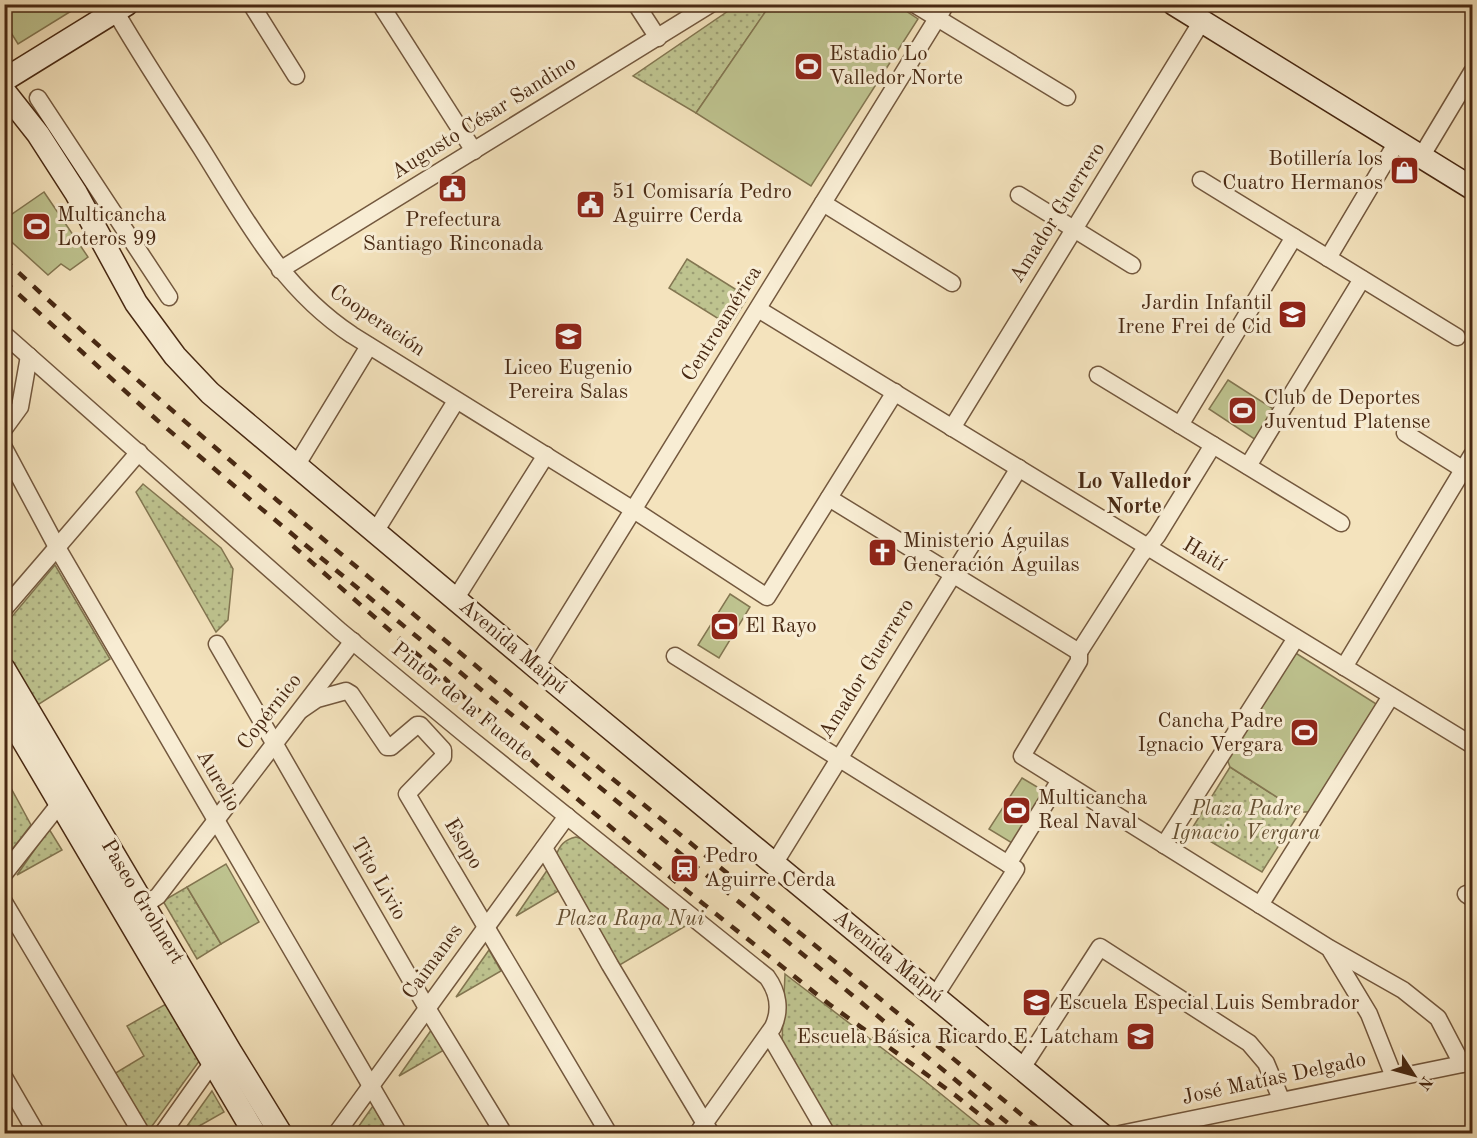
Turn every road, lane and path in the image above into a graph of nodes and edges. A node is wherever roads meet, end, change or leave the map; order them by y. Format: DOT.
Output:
graph roads {
  1 [pos="251,4"];
  2 [pos="380,4"];
  3 [pos="636,4"];
  4 [pos="711,4"];
  5 [pos="914,4"];
  6 [pos="1174,4"];
  7 [pos="118,7"];
  8 [pos="941,11"];
  9 [pos="1202,21"];
  10 [pos="658,38"];
  11 [pos="1473,72"];
  12 [pos="296,76"];
  13 [pos="4,80"];
  14 [pos="4,91"];
  15 [pos="1067,97"];
  16 [pos="38,98"];
  17 [pos="1397,142"];
  18 [pos="474,151"];
  19 [pos="1421,157"];
  20 [pos="1201,180"];
  21 [pos="1473,188"];
  22 [pos="1019,195"];
  23 [pos="823,203"];
  24 [pos="1074,229"];
  25 [pos="1294,237"];
  26 [pos="1328,258"];
  27 [pos="1132,265"];
  28 [pos="148,266"];
  29 [pos="280,270"];
  30 [pos="1362,279"];
  31 [pos="123,282"];
  32 [pos="952,283"];
  33 [pos="169,297"];
  34 [pos="758,309"];
  35 [pos="4,334"];
  36 [pos="1457,337"];
  37 [pos="369,346"];
  38 [pos="29,356"];
  39 [pos="1098,375"];
  40 [pos="895,392"];
  41 [pos="456,401"];
  42 [pos="1180,425"];
  43 [pos="952,428"];
  44 [pos="4,429"];
  45 [pos="1405,433"];
  46 [pos="1213,445"];
  47 [pos="4,448"];
  48 [pos="139,452"];
  49 [pos="546,455"];
  50 [pos="296,466"];
  51 [pos="1248,466"];
  52 [pos="1470,466"];
  53 [pos="1019,468"];
  54 [pos="829,498"];
  55 [pos="633,510"];
  56 [pos="1341,523"];
  57 [pos="375,532"];
  58 [pos="1148,547"];
  59 [pos="58,549"];
  60 [pos="953,574"];
  61 [pos="456,598"];
  62 [pos="4,609"];
  63 [pos="1296,638"];
  64 [pos="353,641"];
  65 [pos="218,644"];
  66 [pos="1079,652"];
  67 [pos="675,656"];
  68 [pos="536,667"];
  69 [pos="1344,667"];
  70 [pos="4,669"];
  71 [pos="1391,696"];
  72 [pos="4,708"];
  73 [pos="302,710"];
  74 [pos="274,744"];
  75 [pos="1473,746"];
  76 [pos="838,759"];
  77 [pos="1060,780"];
  78 [pos="69,798"];
  79 [pos="567,816"];
  80 [pos="215,820"];
  81 [pos="1164,845"];
  82 [pos="544,848"];
  83 [pos="774,864"];
  84 [pos="1012,866"];
  85 [pos="4,874"];
  86 [pos="4,902"];
  87 [pos="1260,905"];
  88 [pos="136,911"];
  89 [pos="486,927"];
  90 [pos="1329,948"];
  91 [pos="935,996"];
  92 [pos="427,1008"];
  93 [pos="769,1034"];
  94 [pos="221,1057"];
  95 [pos="1467,1063"];
  96 [pos="1022,1068"];
  97 [pos="4,1077"];
  98 [pos="1394,1077"];
  99 [pos="371,1085"];
  100 [pos="1281,1100"];
  101 [pos="704,1130"];
  102 [pos="37,1134"];
  103 [pos="142,1134"];
  104 [pos="162,1134"];
  105 [pos="255,1134"];
  106 [pos="281,1134"];
  107 [pos="336,1134"];
  108 [pos="399,1134"];
  109 [pos="504,1134"];
  110 [pos="609,1134"];
  111 [pos="827,1134"];
  112 [pos="1101,1134"];
  113 [pos="1120,1134"];
  1 -- 12 [label="street"];
  2 -- 18 [label="street"];
  3 -- 10 [label="street"];
  4 -- 10 [label="street, Augusto César Sandino"];
  5 -- 8 [label="street"];
  6 -- 9 [label="main road"];
  7 -- 13 [label="main road"];
  7 -- 29 [label="street, Cooperación"];
  8 -- 15 [label="street"];
  8 -- 23 [label="street, Centroamérica"];
  9 -- 17 [label="main road"];
  9 -- 24 [label="street, Amador Guerrero"];
  10 -- 18 [label="street, Augusto César Sandino"];
  11 -- 19 [label="street"];
  14 -- 31 [label="main road, Avenida Maipú"];
  16 -- 28 [label="street"];
  17 -- 19 [label="main road"];
  17 -- 26 [label="street"];
  18 -- 29 [label="street, Augusto César Sandino"];
  19 -- 21 [label="main road"];
  20 -- 25 [label="street"];
  22 -- 24 [label="street"];
  23 -- 32 [label="street"];
  23 -- 34 [label="street, Centroamérica"];
  24 -- 27 [label="street"];
  24 -- 43 [label="street, Amador Guerrero"];
  25 -- 26 [label="street"];
  25 -- 42 [label="street"];
  26 -- 30 [label="street"];
  28 -- 31 [label="street"];
  28 -- 33 [label="street"];
  29 -- 37 [label="street, Cooperación"];
  30 -- 36 [label="street"];
  30 -- 51 [label="street"];
  31 -- 50 [label="main road, Avenida Maipú"];
  34 -- 40 [label="street, Haití"];
  34 -- 55 [label="street, Centroamérica"];
  35 -- 38 [label="street, Pintor de la Fuente"];
  37 -- 41 [label="street, Cooperación"];
  37 -- 50 [label="street"];
  38 -- 44 [label="street"];
  38 -- 48 [label="street, Pintor de la Fuente"];
  39 -- 42 [label="street"];
  40 -- 43 [label="street, Haití"];
  40 -- 54 [label="street"];
  41 -- 49 [label="street, Cooperación"];
  41 -- 57 [label="street"];
  42 -- 46 [label="street"];
  43 -- 53 [label="street, Haití"];
  45 -- 52 [label="street"];
  46 -- 51 [label="street"];
  46 -- 58 [label="street"];
  47 -- 59 [label="street, Aurelio"];
  48 -- 59 [label="street"];
  48 -- 64 [label="street, Pintor de la Fuente"];
  49 -- 55 [label="street, Cooperación"];
  49 -- 61 [label="street"];
  50 -- 57 [label="main road, Avenida Maipú"];
  51 -- 56 [label="street"];
  52 -- 69 [label="street"];
  53 -- 58 [label="street, Haití"];
  53 -- 60 [label="street, Amador Guerrero"];
  54 -- 55 [label="street, Cooperación"];
  54 -- 60 [label="street"];
  55 -- 68 [label="street, Centroamérica"];
  57 -- 61 [label="main road, Avenida Maipú"];
  58 -- 63 [label="street, Haití"];
  58 -- 66 [label="street"];
  59 -- 62 [label="street"];
  59 -- 80 [label="street, Aurelio"];
  60 -- 66 [label="street"];
  60 -- 76 [label="street, Amador Guerrero"];
  61 -- 68 [label="main road, Avenida Maipú"];
  63 -- 69 [label="street, Haití"];
  63 -- 81 [label="street"];
  64 -- 73 [label="street, Copérnico"];
  64 -- 79 [label="street, Pintor de la Fuente"];
  65 -- 74 [label="street, Tito Livio"];
  66 -- 77 [label="street"];
  67 -- 76 [label="street"];
  68 -- 83 [label="main road, Avenida Maipú"];
  69 -- 71 [label="street, Haití"];
  70 -- 78 [label="main road, Paseo Grohnert"];
  71 -- 75 [label="street, Haití"];
  71 -- 87 [label="street"];
  72 -- 78 [label="main road, Paseo Grohnert"];
  73 -- 74 [label="street, Copérnico"];
  73 -- 89 [label="street, Esopo"];
  74 -- 80 [label="street, Copérnico"];
  74 -- 92 [label="street, Tito Livio"];
  76 -- 83 [label="street, Amador Guerrero"];
  76 -- 84 [label="street"];
  77 -- 81 [label="street"];
  77 -- 84 [label="street"];
  78 -- 85 [label="street"];
  78 -- 88 [label="main road, Paseo Grohnert"];
  79 -- 82 [label="street, Caimanes"];
  79 -- 93 [label="street, Pintor de la Fuente"];
  80 -- 88 [label="street, Copérnico"];
  80 -- 99 [label="street, Aurelio"];
  81 -- 87 [label="street"];
  82 -- 89 [label="street, Caimanes"];
  82 -- 101 [label="street"];
  83 -- 91 [label="main road, Avenida Maipú"];
  84 -- 91 [label="street"];
  86 -- 103 [label="street"];
  87 -- 90 [label="street"];
  88 -- 94 [label="main road, Paseo Grohnert"];
  89 -- 92 [label="street, Caimanes"];
  89 -- 110 [label="street, Esopo"];
  90 -- 95 [label="street"];
  90 -- 98 [label="street"];
  91 -- 96 [label="main road, Avenida Maipú"];
  92 -- 99 [label="street, Caimanes"];
  92 -- 109 [label="street, Tito Livio"];
  93 -- 101 [label="street, Pintor de la Fuente"];
  93 -- 111 [label="street"];
  94 -- 104 [label="street"];
  94 -- 105 [label="main road, Paseo Grohnert"];
  94 -- 106 [label="main road, Paseo Grohnert"];
  95 -- 98 [label="street, José Matías Delgado"];
  96 -- 100 [label="street"];
  96 -- 112 [label="main road, Avenida Maipú"];
  97 -- 102 [label="street"];
  98 -- 100 [label="street, José Matías Delgado"];
  99 -- 107 [label="street, Caimanes"];
  99 -- 108 [label="street, Aurelio"];
  100 -- 113 [label="street, José Matías Delgado"];
}
